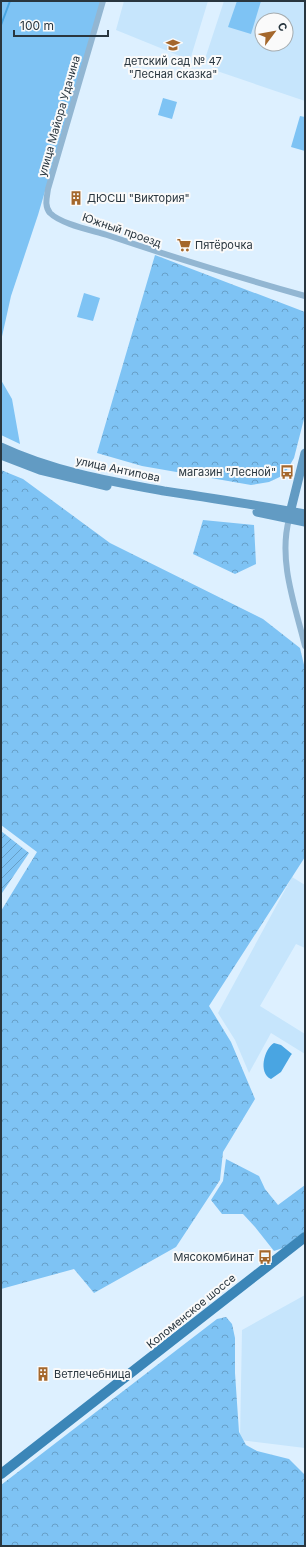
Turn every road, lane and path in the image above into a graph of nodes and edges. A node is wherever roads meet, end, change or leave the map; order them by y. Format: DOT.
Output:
graph roads {
  1 [pos="103,1"];
  2 [pos="50,213"];
  3 [pos="305,296"];
  4 [pos="1,447"];
  5 [pos="305,453"];
  6 [pos="1,455"];
  7 [pos="305,514"];
  8 [pos="290,515"];
  9 [pos="305,522"];
  10 [pos="305,646"];
  11 [pos="305,1237"];
  12 [pos="1,1474"];
  1 -- 2 [label="street, улица Майора Удачина"];
  2 -- 3 [label="street, Южный проезд"];
  4 -- 8 [label="main road, улица Антипова"];
  5 -- 8 [label="main road"];
  6 -- 8 [label="main road, улица Антипова"];
  7 -- 8 [label="main road, улица Антипова"];
  8 -- 9 [label="main road, улица Антипова"];
  8 -- 10 [label="street"];
  11 -- 12 [label="main road, Коломенское шоссе"];
}
